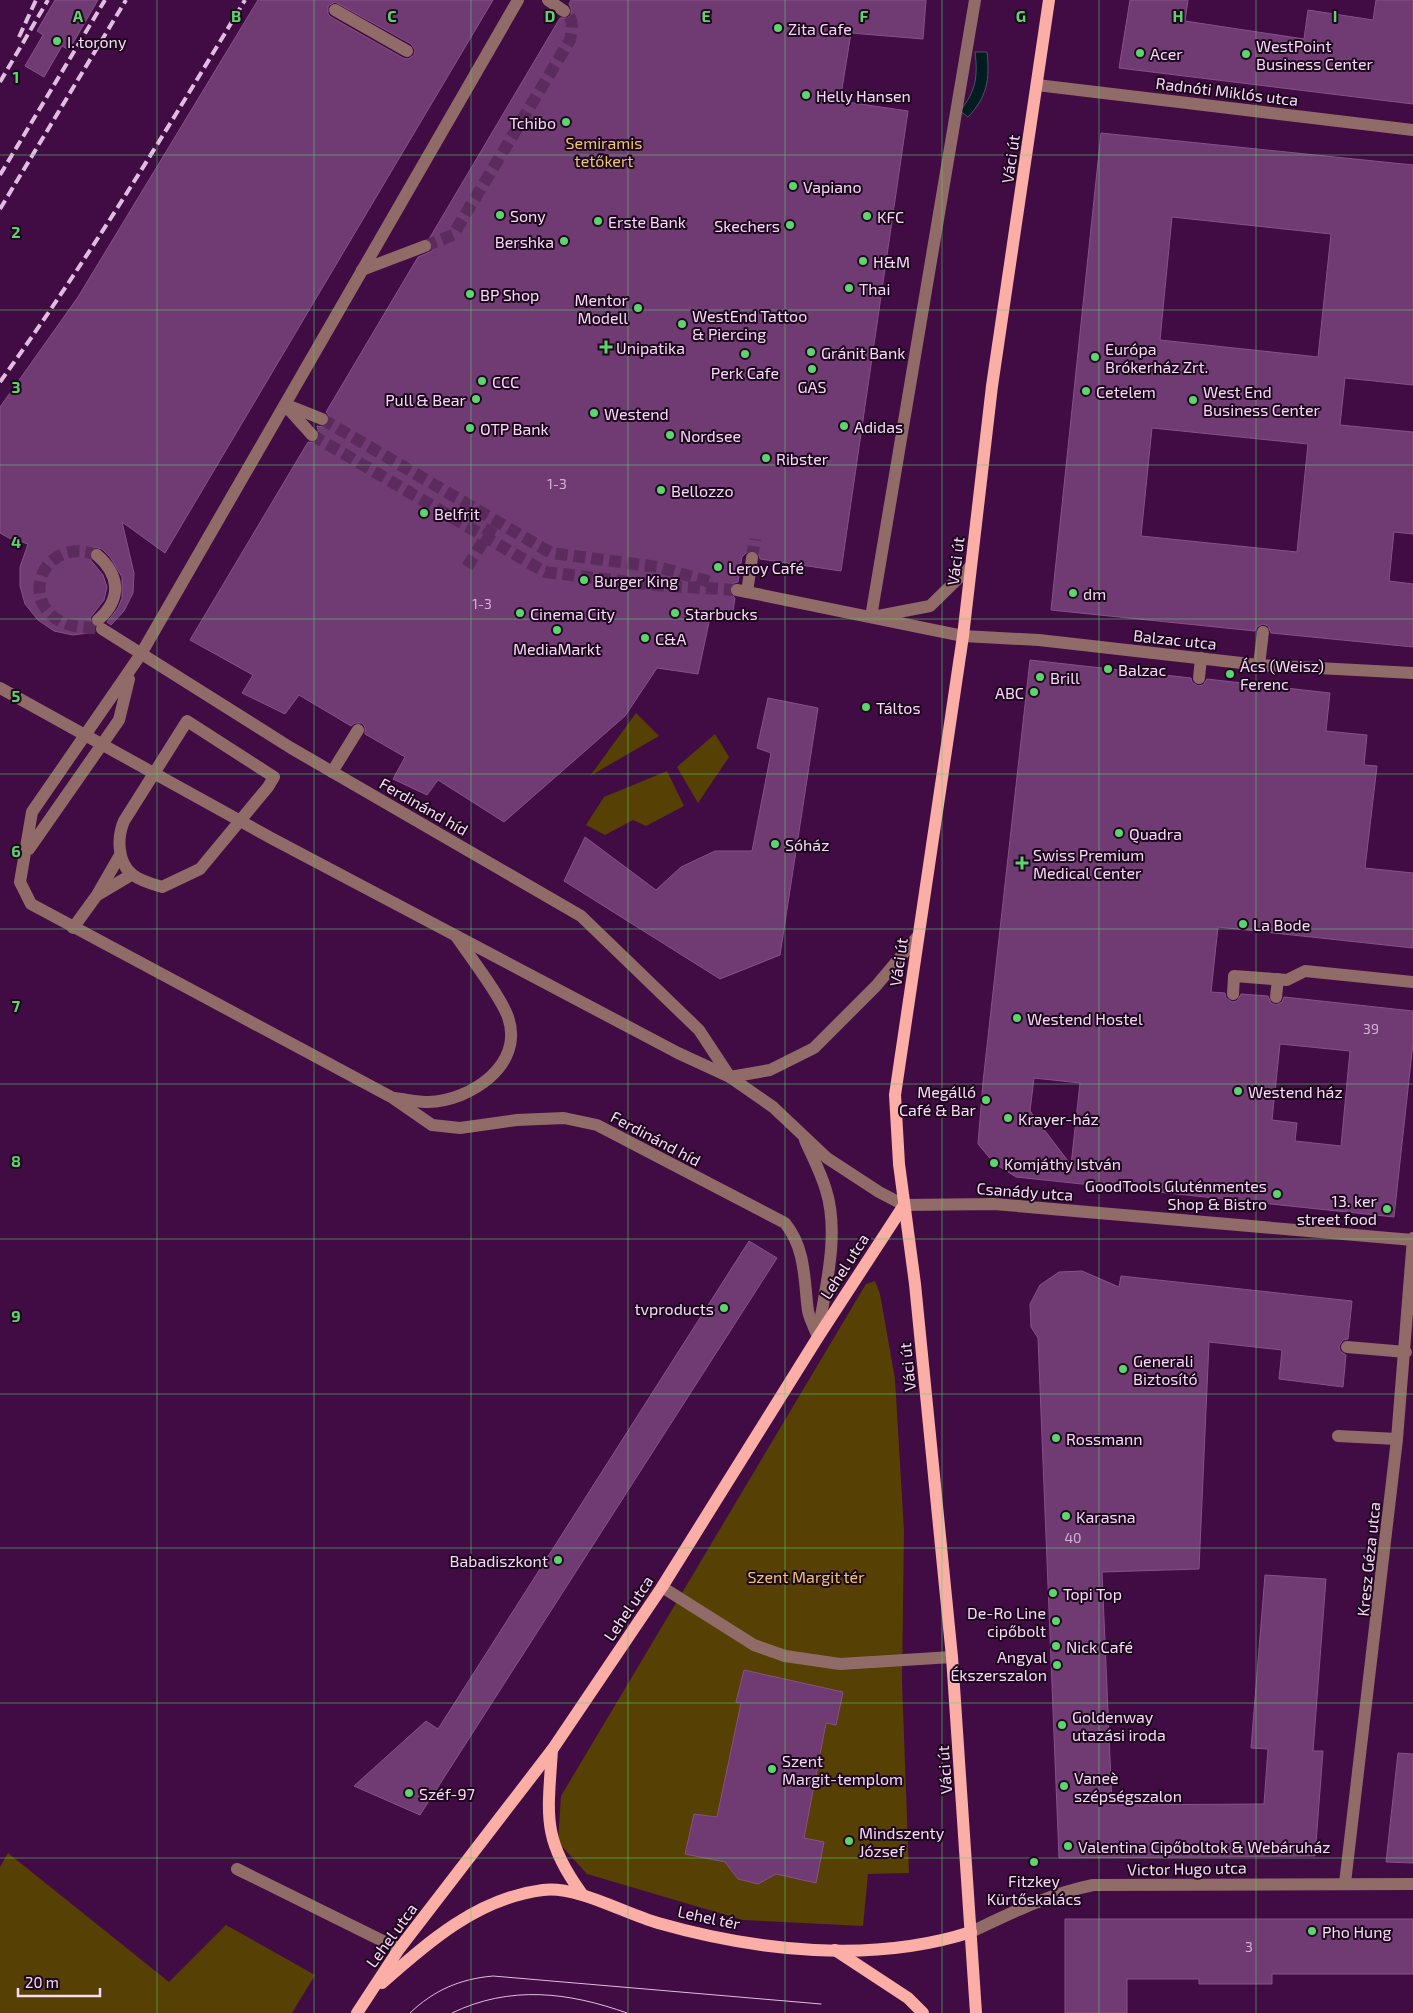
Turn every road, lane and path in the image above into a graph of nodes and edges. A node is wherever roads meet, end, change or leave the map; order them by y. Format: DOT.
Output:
graph roads {
  1 [pos="518,0"];
  2 [pos="548,0"];
  3 [pos="975,0"];
  4 [pos="1049,0"];
  5 [pos="335,10"];
  6 [pos="564,11"];
  7 [pos="407,51"];
  8 [pos="1037,85"];
  9 [pos="1413,130"];
  10 [pos="425,246"];
  11 [pos="362,270"];
  12 [pos="285,405"];
  13 [pos="322,419"];
  14 [pos="312,434"];
  15 [pos="97,555"];
  16 [pos="752,558"];
  17 [pos="971,566"];
  18 [pos="871,618"];
  19 [pos="1263,632"];
  20 [pos="963,636"];
  21 [pos="141,654"];
  22 [pos="1201,658"];
  23 [pos="1259,665"];
  24 [pos="130,672"];
  25 [pos="1413,673"];
  26 [pos="1199,678"];
  27 [pos="0,688"];
  28 [pos="358,730"];
  29 [pos="332,772"];
  30 [pos="26,854"];
  31 [pos="120,856"];
  32 [pos="131,874"];
  33 [pos="97,895"];
  34 [pos="73,928"];
  35 [pos="455,934"];
  36 [pos="918,936"];
  37 [pos="1278,979"];
  38 [pos="1413,982"];
  39 [pos="1234,994"];
  40 [pos="1276,997"];
  41 [pos="730,1077"];
  42 [pos="393,1098"];
  43 [pos="803,1137"];
  44 [pos="904,1205"];
  45 [pos="1413,1239"];
  46 [pos="818,1337"];
  47 [pos="1347,1347"];
  48 [pos="1406,1352"];
  49 [pos="1338,1436"];
  50 [pos="1397,1439"];
  51 [pos="662,1587"];
  52 [pos="952,1657"];
  53 [pos="552,1750"];
  54 [pos="237,1869"];
  55 [pos="1345,1883"];
  56 [pos="1413,1884"];
  57 [pos="582,1894"];
  58 [pos="971,1932"];
  59 [pos="399,1949"];
  60 [pos="835,1950"];
  61 [pos="368,1996"];
  62 [pos="357,2013"];
  63 [pos="923,2013"];
  64 [pos="976,2013"];
  1 -- 11 [label="street"];
  2 -- 6 [label="street"];
  3 -- 18 [label="street"];
  4 -- 8 [label="main road, Váci út"];
  5 -- 7 [label="street"];
  8 -- 9 [label="street, Radnóti Miklós utca"];
  8 -- 17 [label="main road, Váci út"];
  10 -- 11 [label="street"];
  11 -- 12 [label="street"];
  12 -- 13 [label="street"];
  12 -- 14 [label="street"];
  12 -- 21 [label="street"];
  15 -- 21 [label="street, Ferdinánd híd"];
  16 -- 18 [label="street, Balzac utca"];
  17 -- 18 [label="street"];
  17 -- 20 [label="main road, Váci út"];
  18 -- 20 [label="street, Balzac utca"];
  19 -- 23 [label="street"];
  20 -- 22 [label="street, Balzac utca"];
  20 -- 36 [label="main road, Váci út"];
  21 -- 24 [label="street"];
  21 -- 29 [label="street, Ferdinánd híd"];
  22 -- 23 [label="street, Balzac utca"];
  22 -- 26 [label="street"];
  23 -- 25 [label="street, Balzac utca"];
  24 -- 30 [label="street"];
  24 -- 30 [label="street"];
  27 -- 35 [label="street, Ferdinánd híd"];
  28 -- 29 [label="street"];
  29 -- 41 [label="street, Ferdinánd híd"];
  30 -- 34 [label="street"];
  31 -- 32 [label="street"];
  31 -- 32 [label="street"];
  31 -- 33 [label="street"];
  32 -- 33 [label="street"];
  33 -- 34 [label="street"];
  34 -- 42 [label="street"];
  35 -- 41 [label="street, Ferdinánd híd"];
  35 -- 42 [label="street, Ferdinánd híd"];
  36 -- 41 [label="street"];
  36 -- 44 [label="main road, Váci út"];
  37 -- 38 [label="street"];
  37 -- 39 [label="street"];
  37 -- 40 [label="street"];
  41 -- 43 [label="street, Ferdinánd híd"];
  42 -- 46 [label="street, Ferdinánd híd"];
  43 -- 44 [label="street, Ferdinánd híd"];
  43 -- 46 [label="street, Ferdinánd híd"];
  44 -- 45 [label="street, Csanády utca"];
  44 -- 46 [label="main road, Lehel utca"];
  44 -- 52 [label="main road, Váci út"];
  45 -- 48 [label="street, Kresz Géza utca"];
  46 -- 51 [label="main road, Lehel utca"];
  47 -- 48 [label="street"];
  48 -- 50 [label="street, Kresz Géza utca"];
  49 -- 50 [label="street"];
  50 -- 55 [label="street, Kresz Géza utca"];
  51 -- 52 [label="street"];
  51 -- 53 [label="main road, Lehel utca"];
  52 -- 58 [label="main road, Váci út"];
  53 -- 57 [label="main road, Lehel tér"];
  53 -- 59 [label="main road, Lehel utca"];
  54 -- 59 [label="street"];
  55 -- 56 [label="street, Victor Hugo utca"];
  55 -- 58 [label="street, Victor Hugo utca"];
  57 -- 60 [label="main road, Lehel tér"];
  57 -- 61 [label="main road, Lehel tér"];
  58 -- 60 [label="main road"];
  58 -- 64 [label="main road, Váci út"];
  59 -- 61 [label="main road, Lehel utca"];
  60 -- 63 [label="main road"];
  61 -- 62 [label="main road, Lehel utca"];
}
